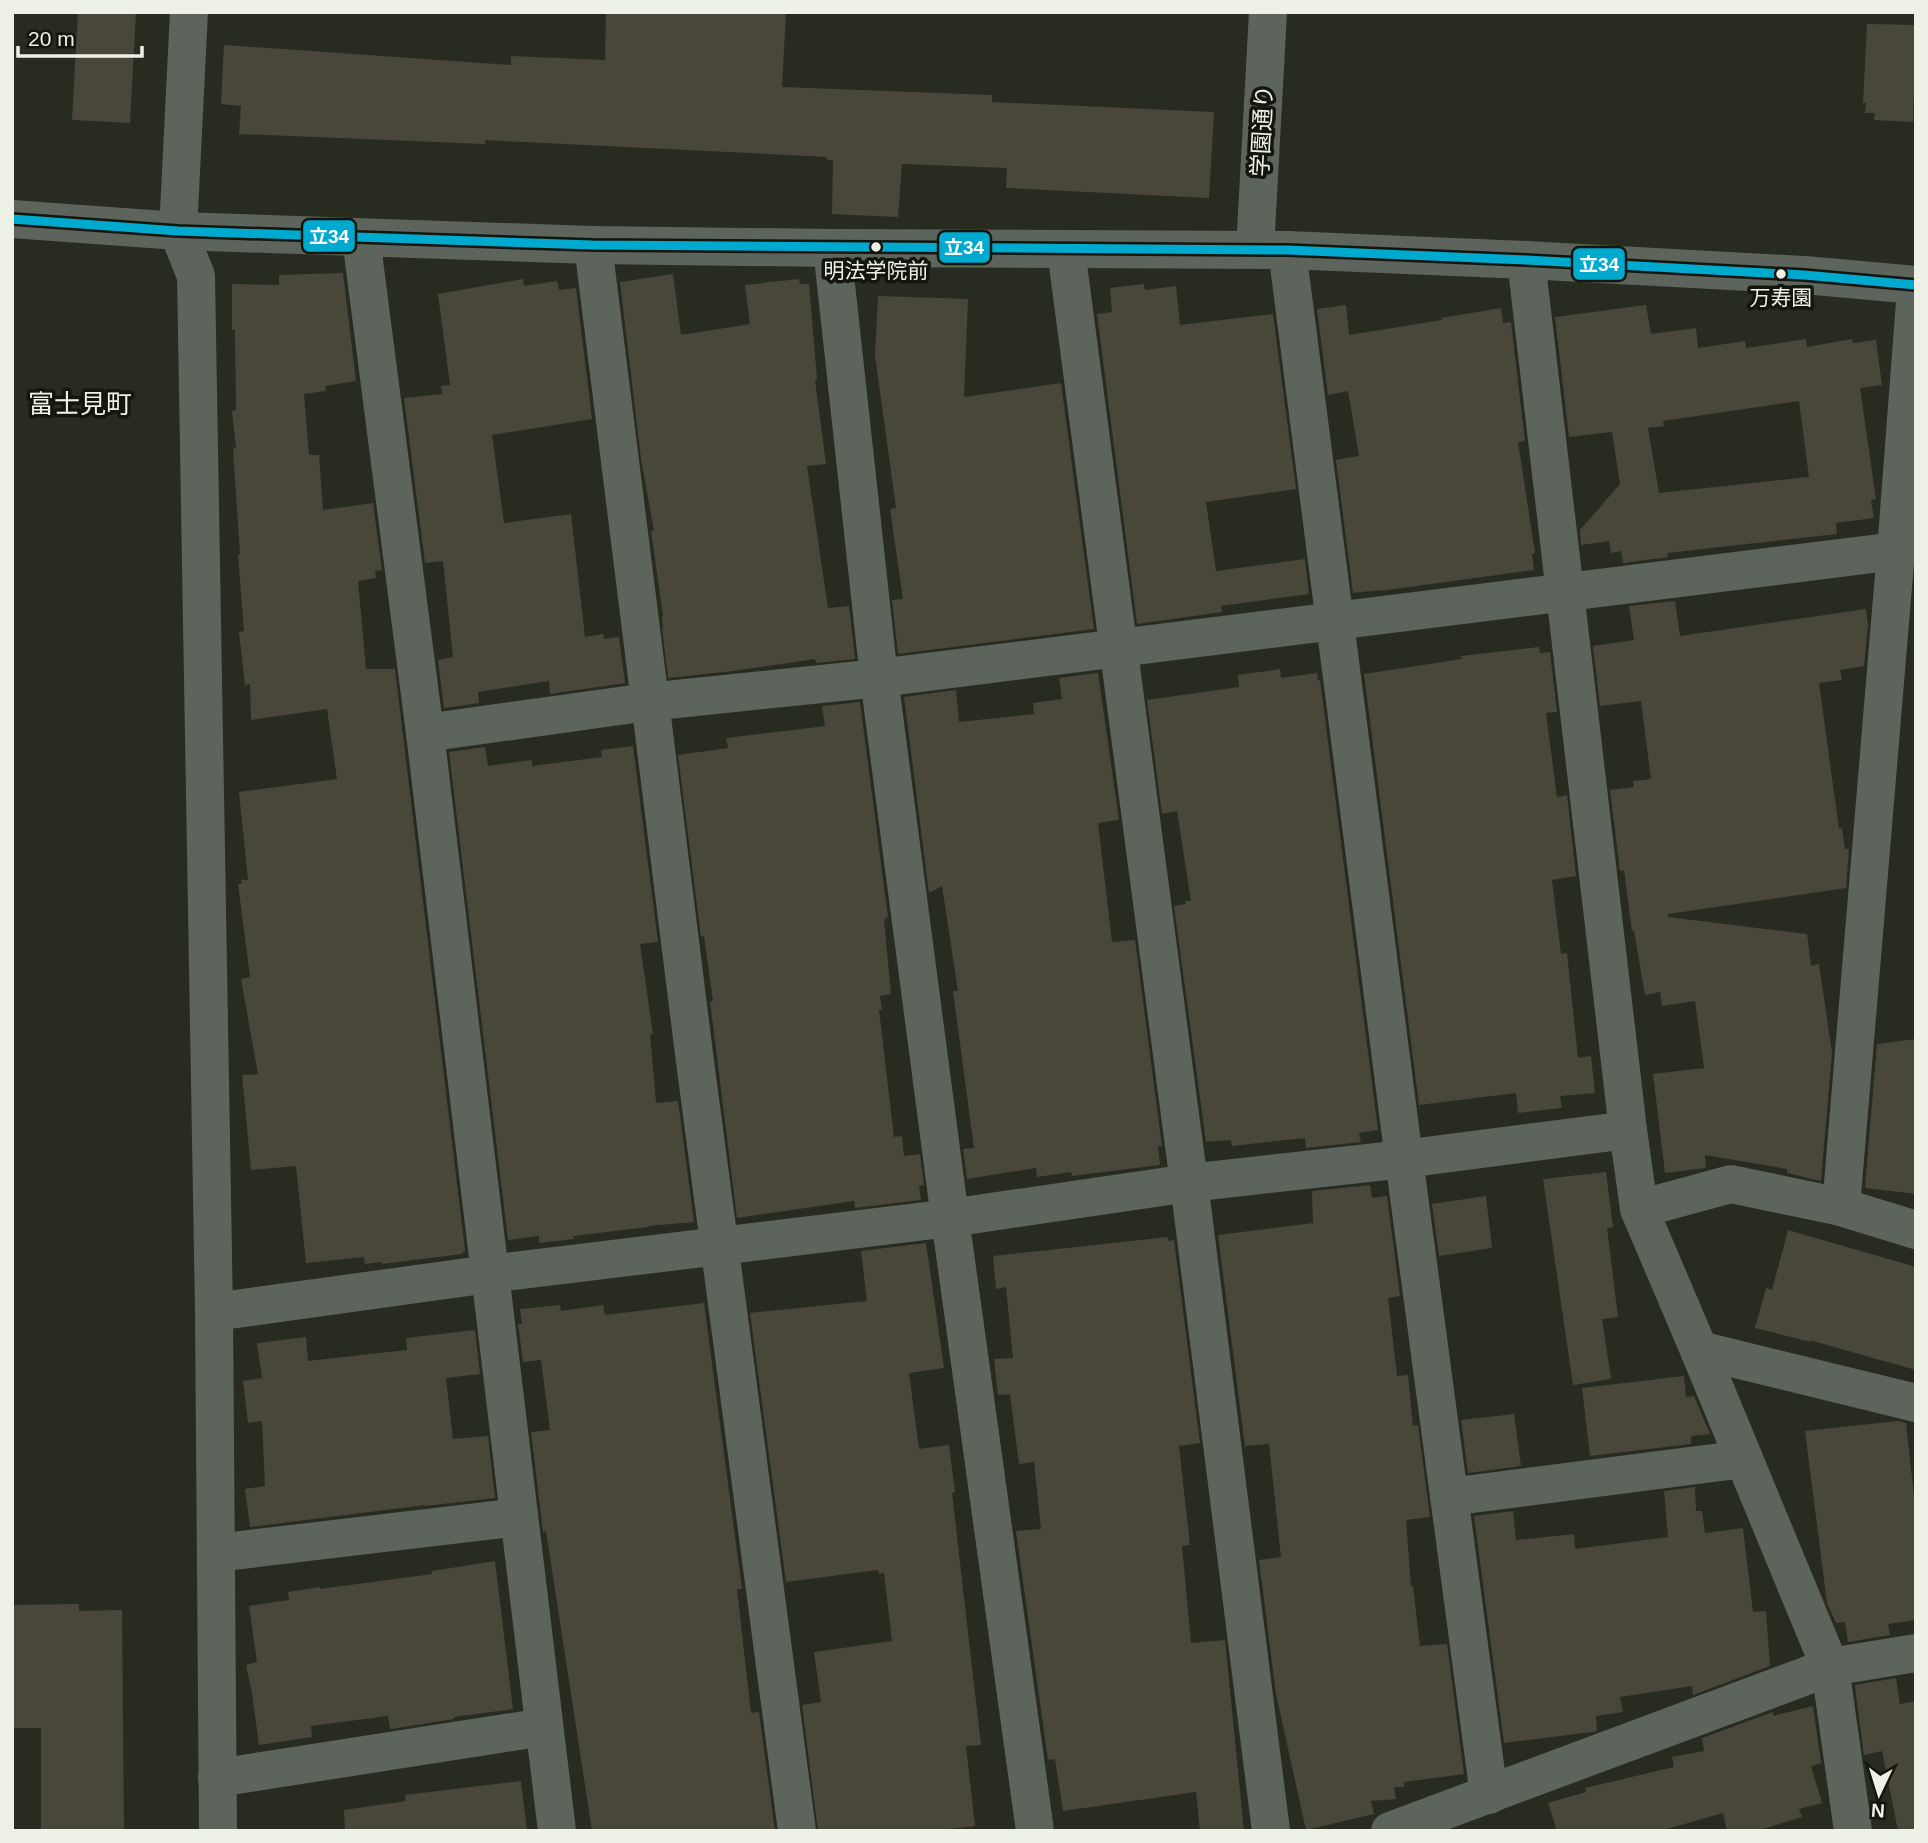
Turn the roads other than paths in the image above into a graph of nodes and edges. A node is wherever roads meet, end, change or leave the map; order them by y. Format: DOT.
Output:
graph roads {
  1 [pos="189,12"];
  2 [pos="1268,12"];
  3 [pos="12,219"];
  4 [pos="178,230"];
  5 [pos="361,238"];
  6 [pos="593,245"];
  7 [pos="832,248"];
  8 [pos="1066,250"];
  9 [pos="1271,250"];
  10 [pos="1526,260"];
  11 [pos="1916,287"];
  12 [pos="1896,551"];
  13 [pos="1564,593"];
  14 [pos="1336,620"];
  15 [pos="1119,647"];
  16 [pos="879,678"];
  17 [pos="648,702"];
  18 [pos="425,733"];
  19 [pos="1628,1130"];
  20 [pos="1404,1159"];
  21 [pos="1189,1183"];
  22 [pos="1841,1206"];
  23 [pos="1639,1209"];
  24 [pos="950,1218"];
  25 [pos="1916,1230"];
  26 [pos="718,1246"];
  27 [pos="489,1274"];
  28 [pos="214,1312"];
  29 [pos="1699,1350"];
  30 [pos="1916,1403"];
  31 [pos="1744,1459"];
  32 [pos="1449,1497"];
  33 [pos="519,1517"];
  34 [pos="216,1553"];
  35 [pos="1916,1653"];
  36 [pos="1830,1667"];
  37 [pos="544,1727"];
  38 [pos="217,1778"];
  39 [pos="1475,1810"];
  40 [pos="218,1831"];
  41 [pos="557,1831"];
  42 [pos="797,1831"];
  43 [pos="1035,1831"];
  44 [pos="1271,1831"];
  45 [pos="1390,1831"];
  46 [pos="1853,1831"];
  1 -- 4 [label="street"];
  2 -- 9 [label="street, 学園通り"];
  3 -- 4 [label="street"];
  4 -- 5 [label="street"];
  4 -- 28 [label="street"];
  5 -- 6 [label="street"];
  5 -- 18 [label="street"];
  6 -- 7 [label="street"];
  6 -- 17 [label="street"];
  7 -- 8 [label="street"];
  7 -- 16 [label="street"];
  8 -- 9 [label="street"];
  8 -- 15 [label="street"];
  9 -- 10 [label="street"];
  9 -- 14 [label="street, 学園通り"];
  10 -- 11 [label="street"];
  10 -- 13 [label="street"];
  11 -- 12 [label="street"];
  12 -- 13 [label="street"];
  12 -- 22 [label="street"];
  13 -- 14 [label="street"];
  13 -- 19 [label="street"];
  14 -- 15 [label="street"];
  14 -- 20 [label="street, 学園通り"];
  15 -- 16 [label="street"];
  15 -- 21 [label="street"];
  16 -- 17 [label="street"];
  16 -- 24 [label="street"];
  17 -- 18 [label="street"];
  17 -- 26 [label="street"];
  18 -- 27 [label="street"];
  19 -- 20 [label="street"];
  19 -- 23 [label="street"];
  20 -- 21 [label="street"];
  20 -- 32 [label="street, 学園通り"];
  21 -- 24 [label="street"];
  21 -- 44 [label="street"];
  22 -- 23 [label="street"];
  22 -- 25 [label="street"];
  23 -- 29 [label="street"];
  24 -- 26 [label="street"];
  24 -- 43 [label="street"];
  26 -- 27 [label="street"];
  26 -- 42 [label="street"];
  27 -- 28 [label="street"];
  27 -- 33 [label="street"];
  28 -- 34 [label="street"];
  29 -- 30 [label="street"];
  29 -- 31 [label="street"];
  31 -- 32 [label="street"];
  31 -- 36 [label="street"];
  32 -- 39 [label="street, 学園通り"];
  33 -- 34 [label="street"];
  33 -- 37 [label="street"];
  34 -- 38 [label="street"];
  35 -- 36 [label="street"];
  36 -- 39 [label="street"];
  36 -- 46 [label="street"];
  37 -- 38 [label="street"];
  37 -- 41 [label="street"];
  38 -- 40 [label="street"];
  39 -- 45 [label="street"];
}
